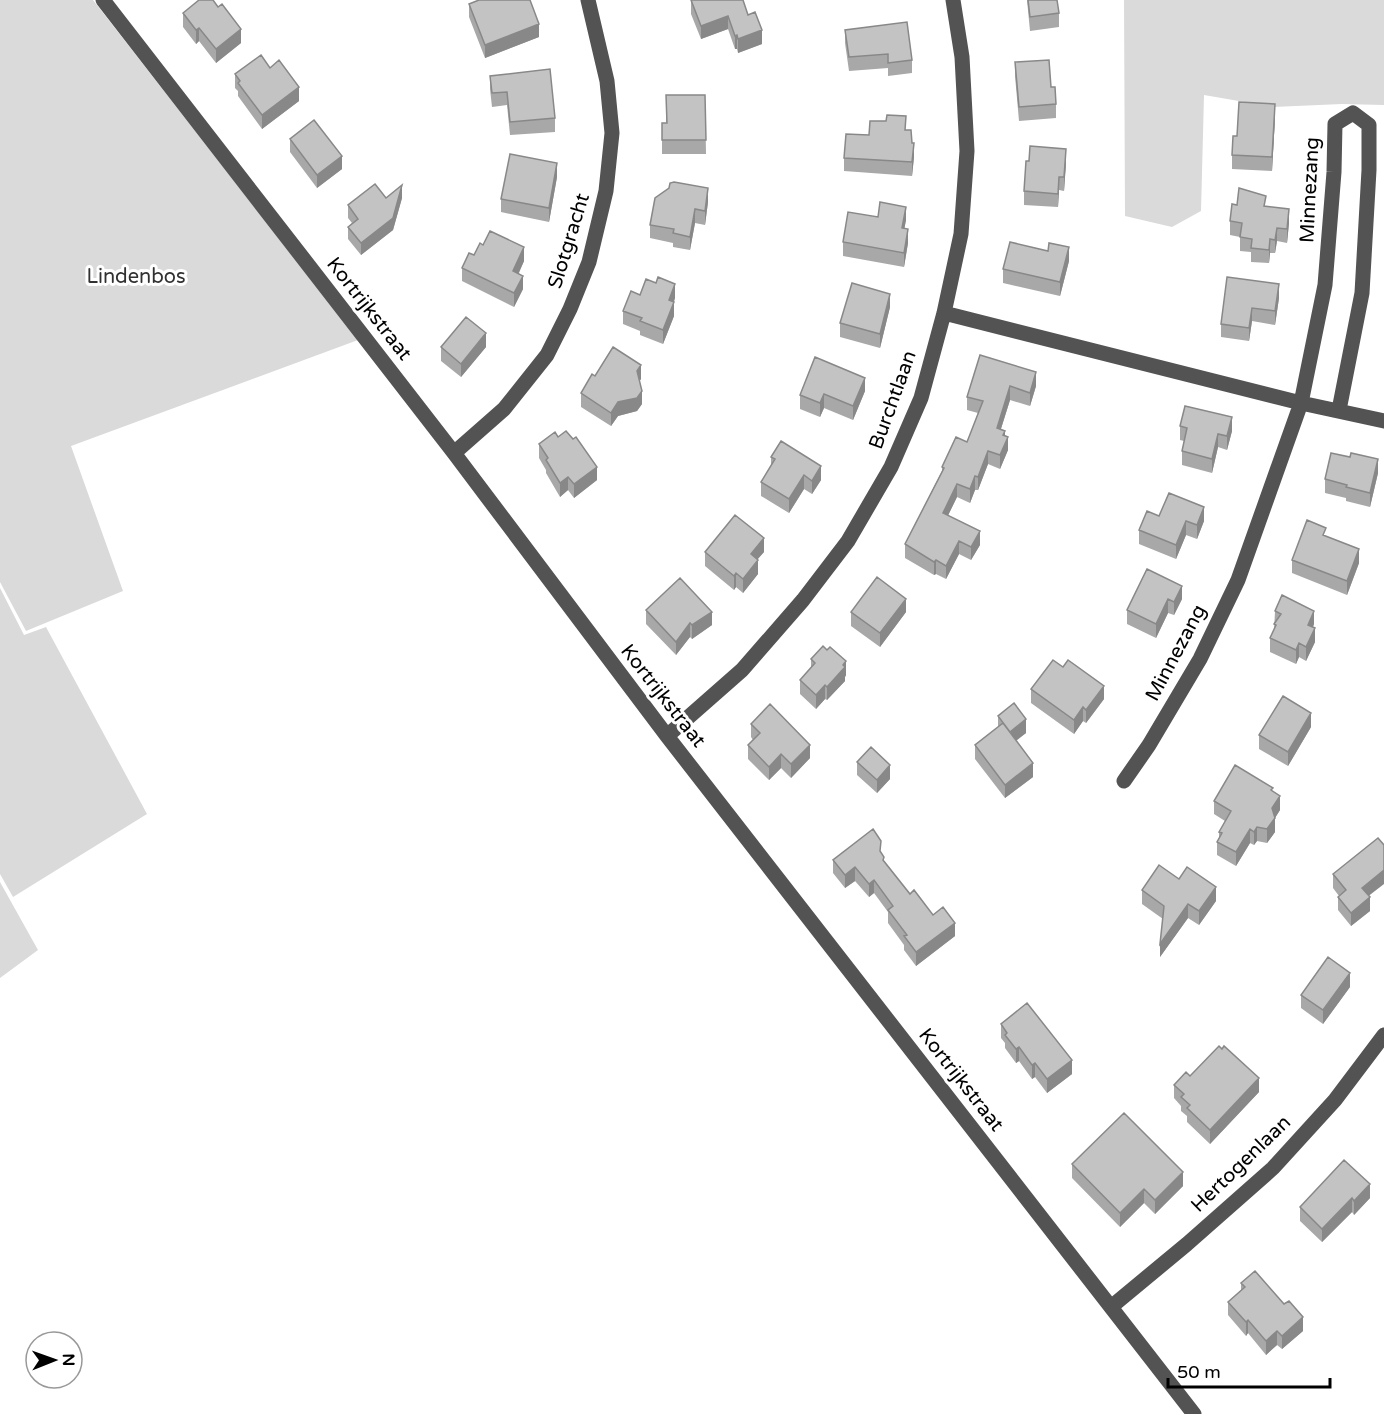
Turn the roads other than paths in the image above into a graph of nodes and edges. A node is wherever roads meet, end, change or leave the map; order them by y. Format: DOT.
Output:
graph roads {
  1 [pos="103,0"];
  2 [pos="588,0"];
  3 [pos="953,0"];
  4 [pos="944,313"];
  5 [pos="1301,403"];
  6 [pos="1339,410"];
  7 [pos="1384,421"];
  8 [pos="454,453"];
  9 [pos="667,736"];
  10 [pos="1124,781"];
  11 [pos="1384,1035"];
  12 [pos="1111,1307"];
  13 [pos="1194,1414"];
  1 -- 8 [label="street, Kortrijkstraat"];
  2 -- 8 [label="street, Slotgracht"];
  3 -- 4 [label="street, Burchtlaan"];
  4 -- 5 [label="street"];
  4 -- 9 [label="street, Burchtlaan"];
  5 -- 6 [label="street"];
  5 -- 6 [label="street, Minnezang"];
  5 -- 10 [label="street, Minnezang"];
  6 -- 7 [label="street"];
  8 -- 9 [label="street, Kortrijkstraat"];
  9 -- 12 [label="street, Kortrijkstraat"];
  11 -- 12 [label="street, Hertogenlaan"];
  12 -- 13 [label="street, Kortrijkstraat"];
}
